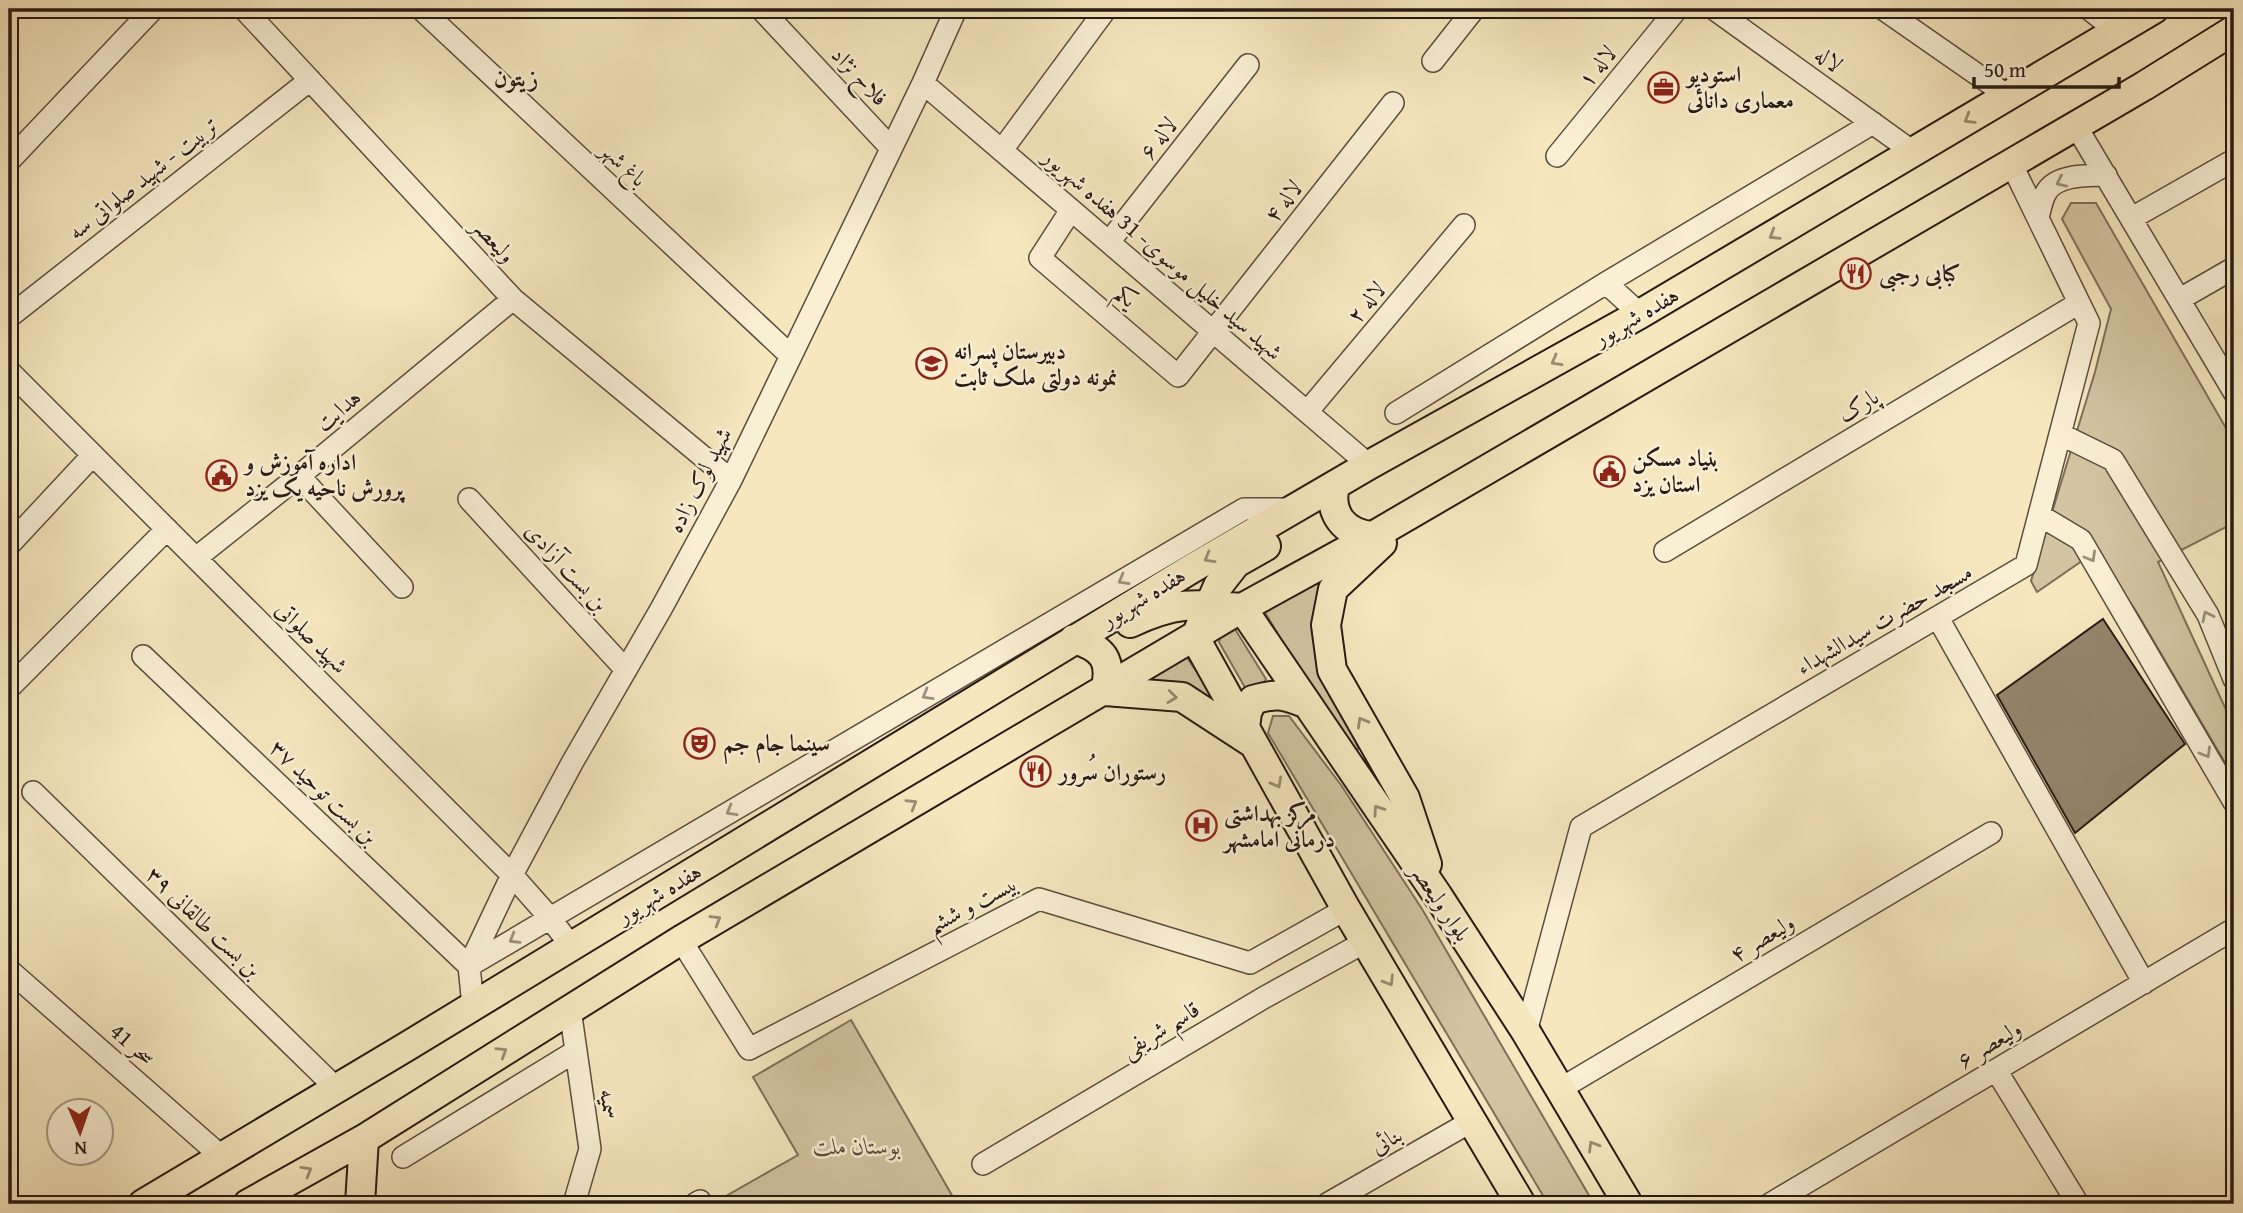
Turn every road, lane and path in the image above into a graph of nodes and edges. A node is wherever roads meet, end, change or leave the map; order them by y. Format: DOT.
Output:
graph roads {
  1 [pos="153,9"];
  2 [pos="244,9"];
  3 [pos="421,9"];
  4 [pos="761,9"];
  5 [pos="956,9"];
  6 [pos="1106,9"];
  7 [pos="1475,9"];
  8 [pos="1677,9"];
  9 [pos="1714,9"];
  10 [pos="1883,9"];
  11 [pos="2089,9"];
  12 [pos="2154,9"];
  13 [pos="2234,30"];
  14 [pos="2117,31"];
  15 [pos="1433,61"];
  16 [pos="1248,65"];
  17 [pos="310,80"];
  18 [pos="923,83"];
  19 [pos="2008,96"];
  20 [pos="1393,103"];
  21 [pos="1873,123"];
  22 [pos="2076,126"];
  23 [pos="891,148"];
  24 [pos="1002,150"];
  25 [pos="1913,152"];
  26 [pos="1557,156"];
  27 [pos="2234,160"];
  28 [pos="9,161"];
  29 [pos="2011,163"];
  30 [pos="2106,175"];
  31 [pos="1071,210"];
  32 [pos="2038,218"];
  33 [pos="2132,218"];
  34 [pos="1464,225"];
  35 [pos="1109,242"];
  36 [pos="2234,268"];
  37 [pos="1606,283"];
  38 [pos="513,299"];
  39 [pos="2180,299"];
  40 [pos="2079,303"];
  41 [pos="1640,314"];
  42 [pos="9,317"];
  43 [pos="1213,332"];
  44 [pos="791,356"];
  45 [pos="9,371"];
  46 [pos="2234,392"];
  47 [pos="1307,412"];
  48 [pos="1396,413"];
  49 [pos="2060,434"];
  50 [pos="93,455"];
  51 [pos="1368,465"];
  52 [pos="299,476"];
  53 [pos="731,480"];
  54 [pos="1335,485"];
  55 [pos="469,499"];
  56 [pos="1422,506"];
  57 [pos="1294,509"];
  58 [pos="2039,515"];
  59 [pos="167,529"];
  60 [pos="1373,536"];
  61 [pos="9,545"];
  62 [pos="1665,551"];
  63 [pos="196,558"];
  64 [pos="402,587"];
  65 [pos="1208,604"];
  66 [pos="1242,608"];
  67 [pos="1938,618"];
  68 [pos="1195,638"];
  69 [pos="1074,639"];
  70 [pos="143,656"];
  71 [pos="1009,663"];
  72 [pos="626,670"];
  73 [pos="2234,679"];
  74 [pos="9,688"];
  75 [pos="1105,691"];
  76 [pos="1305,703"];
  77 [pos="1251,737"];
  78 [pos="33,792"];
  79 [pos="2234,802"];
  80 [pos="1992,833"];
  81 [pos="512,875"];
  82 [pos="1438,896"];
  83 [pos="1346,909"];
  84 [pos="550,918"];
  85 [pos="2234,929"];
  86 [pos="681,940"];
  87 [pos="1365,942"];
  88 [pos="571,946"];
  89 [pos="1250,963"];
  90 [pos="469,966"];
  91 [pos="10,973"];
  92 [pos="2144,983"];
  93 [pos="1265,997"];
  94 [pos="473,1006"];
  95 [pos="570,1009"];
  96 [pos="1526,1032"];
  97 [pos="576,1051"];
  98 [pos="1996,1070"];
  99 [pos="337,1089"];
  100 [pos="1560,1089"];
  101 [pos="1472,1121"];
  102 [pos="364,1139"];
  103 [pos="222,1157"];
  104 [pos="403,1157"];
  105 [pos="983,1164"];
  106 [pos="144,1204"];
  107 [pos="248,1204"];
  108 [pos="360,1204"];
  109 [pos="574,1204"];
  110 [pos="1327,1204"];
  111 [pos="1521,1204"];
  112 [pos="1628,1204"];
  113 [pos="1770,1204"];
  114 [pos="2078,1204"];
  1 -- 28 [label="street"];
  2 -- 17 [label="street, ولیعصر"];
  3 -- 44 [label="street, باغ شهر"];
  4 -- 23 [label="street, فلاح نژاد"];
  5 -- 18 [label="street, شهید لوک زاده"];
  6 -- 24 [label="street"];
  7 -- 15 [label="street"];
  8 -- 26 [label="street, لاله ۱"];
  9 -- 21 [label="street, لاله"];
  10 -- 19 [label="street"];
  11 -- 14 [label="street"];
  12 -- 14 [label="main road, هفده شهریور"];
  13 -- 22 [label="main road"];
  14 -- 19 [label="main road, هفده شهریور"];
  16 -- 35 [label="street, لاله ۶"];
  17 -- 38 [label="street, ولیعصر"];
  17 -- 42 [label="street, تربیت - شهید صلواتی سه"];
  18 -- 23 [label="street, شهید لوک زاده"];
  18 -- 24 [label="street, شهید سید خلیل موسوی- 31 هفده شهریور"];
  19 -- 25 [label="main road, هفده شهریور, one-way"];
  20 -- 43 [label="street, لاله ۴"];
  21 -- 25 [label="street, لاله"];
  21 -- 37 [label="street"];
  22 -- 29 [label="main road"];
  22 -- 30 [label="street"];
  23 -- 44 [label="street, شهید لوک زاده"];
  24 -- 31 [label="street, شهید سید خلیل موسوی- 31 هفده شهریور"];
  25 -- 41 [label="main road, هفده شهریور, one-way"];
  27 -- 33 [label="street"];
  29 -- 32 [label="street, مسجد حضرت سیدالشهداء"];
  29 -- 56 [label="main road"];
  30 -- 32 [label="street, one-way"];
  30 -- 33 [label="street"];
  31 -- 35 [label="street, شهید سید خلیل موسوی- 31 هفده شهریور"];
  31 -- 43 [label="street, یکم"];
  32 -- 40 [label="street, مسجد حضرت سیدالشهداء"];
  33 -- 39 [label="street"];
  34 -- 47 [label="street, لاله ۲"];
  35 -- 43 [label="street, شهید سید خلیل موسوی- 31 هفده شهریور"];
  36 -- 39 [label="street"];
  37 -- 41 [label="street"];
  37 -- 48 [label="street"];
  38 -- 52 [label="street, هدایت"];
  38 -- 53 [label="street, ولیعصر"];
  39 -- 46 [label="street"];
  40 -- 49 [label="street, مسجد حضرت سیدالشهداء"];
  40 -- 62 [label="street, پارک"];
  41 -- 51 [label="main road, هفده شهریور, one-way"];
  43 -- 47 [label="street, شهید سید خلیل موسوی- 31 هفده شهریور"];
  44 -- 53 [label="street, شهید لوک زاده"];
  45 -- 50 [label="street, شهید صلواتی"];
  47 -- 51 [label="street, شهید سید خلیل موسوی- 31 هفده شهریور"];
  49 -- 58 [label="street, مسجد حضرت سیدالشهداء"];
  73 -- 49 [label="street, one-way"];
  50 -- 59 [label="street, شهید صلواتی"];
  50 -- 61 [label="street"];
  51 -- 54 [label="main road, هفده شهریور"];
  52 -- 63 [label="street, هدایت"];
  52 -- 64 [label="street"];
  53 -- 72 [label="street, شهید لوک زاده"];
  54 -- 57 [label="main road, هفده شهریور"];
  54 -- 60 [label="main road"];
  54 -- 65 [label="main road"];
  55 -- 72 [label="street, بن بست آزادی"];
  56 -- 60 [label="main road"];
  82 -- 56 [label="main road, one-way"];
  57 -- 69 [label="main road, هفده شهریور, one-way"];
  57 -- 71 [label="street, one-way"];
  58 -- 67 [label="street, مسجد حضرت سیدالشهداء"];
  58 -- 79 [label="street, one-way"];
  59 -- 63 [label="street, شهید صلواتی"];
  59 -- 74 [label="street"];
  60 -- 66 [label="main road"];
  63 -- 81 [label="street, شهید صلواتی"];
  65 -- 66 [label="main road"];
  65 -- 68 [label="main road"];
  65 -- 69 [label="main road"];
  66 -- 68 [label="main road"];
  66 -- 76 [label="main road, بلوار ولیعصر"];
  67 -- 92 [label="street"];
  67 -- 96 [label="street, مسجد حضرت سیدالشهداء"];
  68 -- 75 [label="main road"];
  68 -- 77 [label="main road"];
  69 -- 71 [label="main road, هفده شهریور"];
  69 -- 75 [label="main road"];
  70 -- 90 [label="street, بن بست توحید ۳۷"];
  71 -- 84 [label="street, one-way"];
  71 -- 88 [label="main road, هفده شهریور"];
  72 -- 81 [label="street, شهید لوک زاده"];
  75 -- 77 [label="main road, one-way"];
  86 -- 75 [label="main road, one-way"];
  76 -- 77 [label="main road"];
  82 -- 76 [label="main road, بلوار ولیعصر, one-way"];
  77 -- 83 [label="main road, one-way"];
  78 -- 99 [label="street, بن‌ بست طالقانی ۳۹"];
  80 -- 100 [label="street, ولیعصر ۴"];
  81 -- 84 [label="street, شهید صلواتی"];
  81 -- 90 [label="street, شهید لوک زاده"];
  82 -- 96 [label="main road, بلوار ولیعصر"];
  83 -- 87 [label="main road"];
  83 -- 89 [label="street"];
  84 -- 88 [label="street, شهید صلواتی"];
  84 -- 90 [label="street, one-way"];
  85 -- 92 [label="street, ولیعصر ۶"];
  86 -- 89 [label="street, بیست و ششم"];
  86 -- 95 [label="main road"];
  87 -- 93 [label="street, قاسم شریفی"];
  87 -- 101 [label="main road, one-way"];
  88 -- 94 [label="main road, هفده شهریور"];
  89 -- 93 [label="street"];
  90 -- 94 [label="street"];
  91 -- 103 [label="street, سحر 41"];
  92 -- 98 [label="street, ولیعصر ۶"];
  93 -- 105 [label="street, قاسم شریفی"];
  94 -- 99 [label="main road, هفده شهریور"];
  95 -- 97 [label="street, سمیه"];
  102 -- 95 [label="main road, one-way"];
  96 -- 100 [label="main road, بلوار ولیعصر"];
  97 -- 104 [label="street"];
  97 -- 109 [label="street, سمیه"];
  98 -- 113 [label="street, ولیعصر ۶"];
  98 -- 114 [label="street"];
  99 -- 103 [label="main road, هفده شهریور"];
  112 -- 100 [label="main road, بلوار ولیعصر, one-way"];
  101 -- 110 [label="street, بنائی"];
  101 -- 111 [label="main road"];
  107 -- 102 [label="main road, one-way"];
  102 -- 108 [label="main road"];
  103 -- 106 [label="main road, هفده شهریور"];
}
